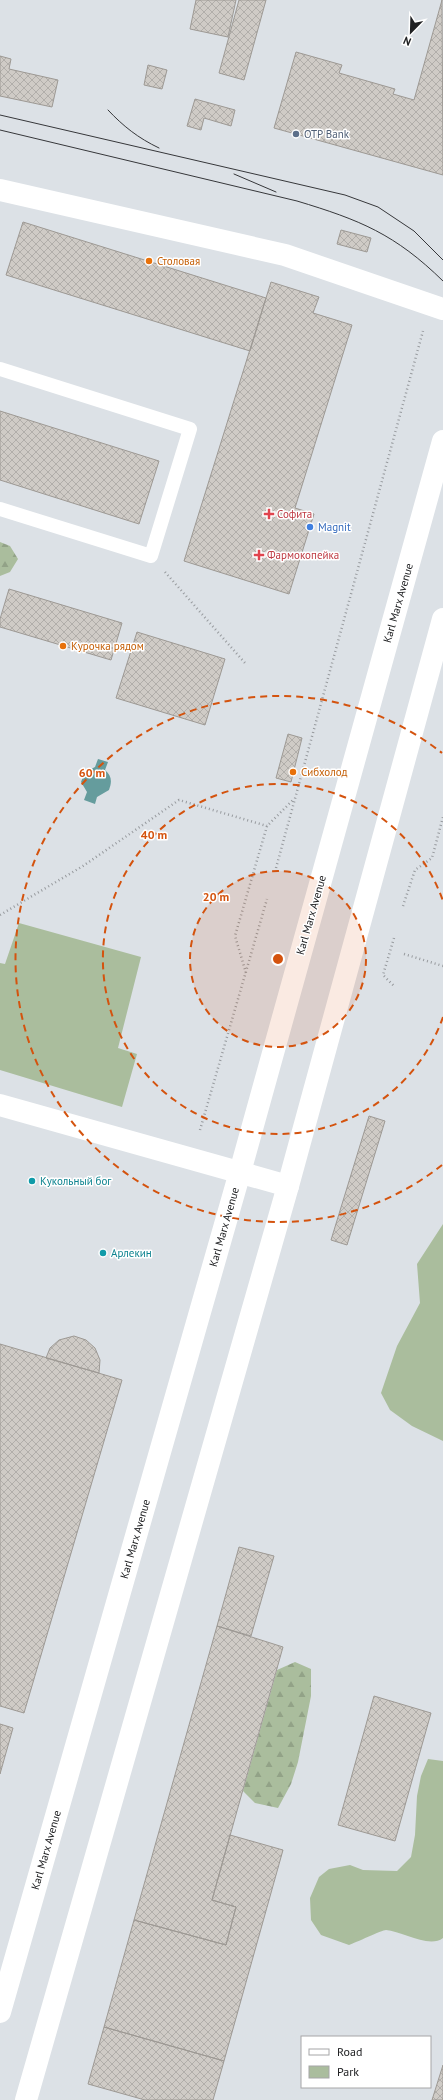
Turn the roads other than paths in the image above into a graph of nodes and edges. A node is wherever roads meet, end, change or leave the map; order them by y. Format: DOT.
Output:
graph roads {
  1 [pos="0,190"];
  2 [pos="443,310"];
  3 [pos="0,369"];
  4 [pos="443,441"];
  5 [pos="0,509"];
  6 [pos="443,619"];
  7 [pos="0,1105"];
  8 [pos="240,1172"];
  9 [pos="288,1186"];
  10 [pos="0,2012"];
  11 [pos="26,2100"];
  1 -- 2 [label="main road"];
  3 -- 5 [label="lane"];
  4 -- 8 [label="main road, Karl Marx Avenue"];
  6 -- 9 [label="main road"];
  7 -- 8 [label="main road"];
  8 -- 9 [label="main road"];
  8 -- 10 [label="main road, Karl Marx Avenue"];
  9 -- 11 [label="main road"];
}
